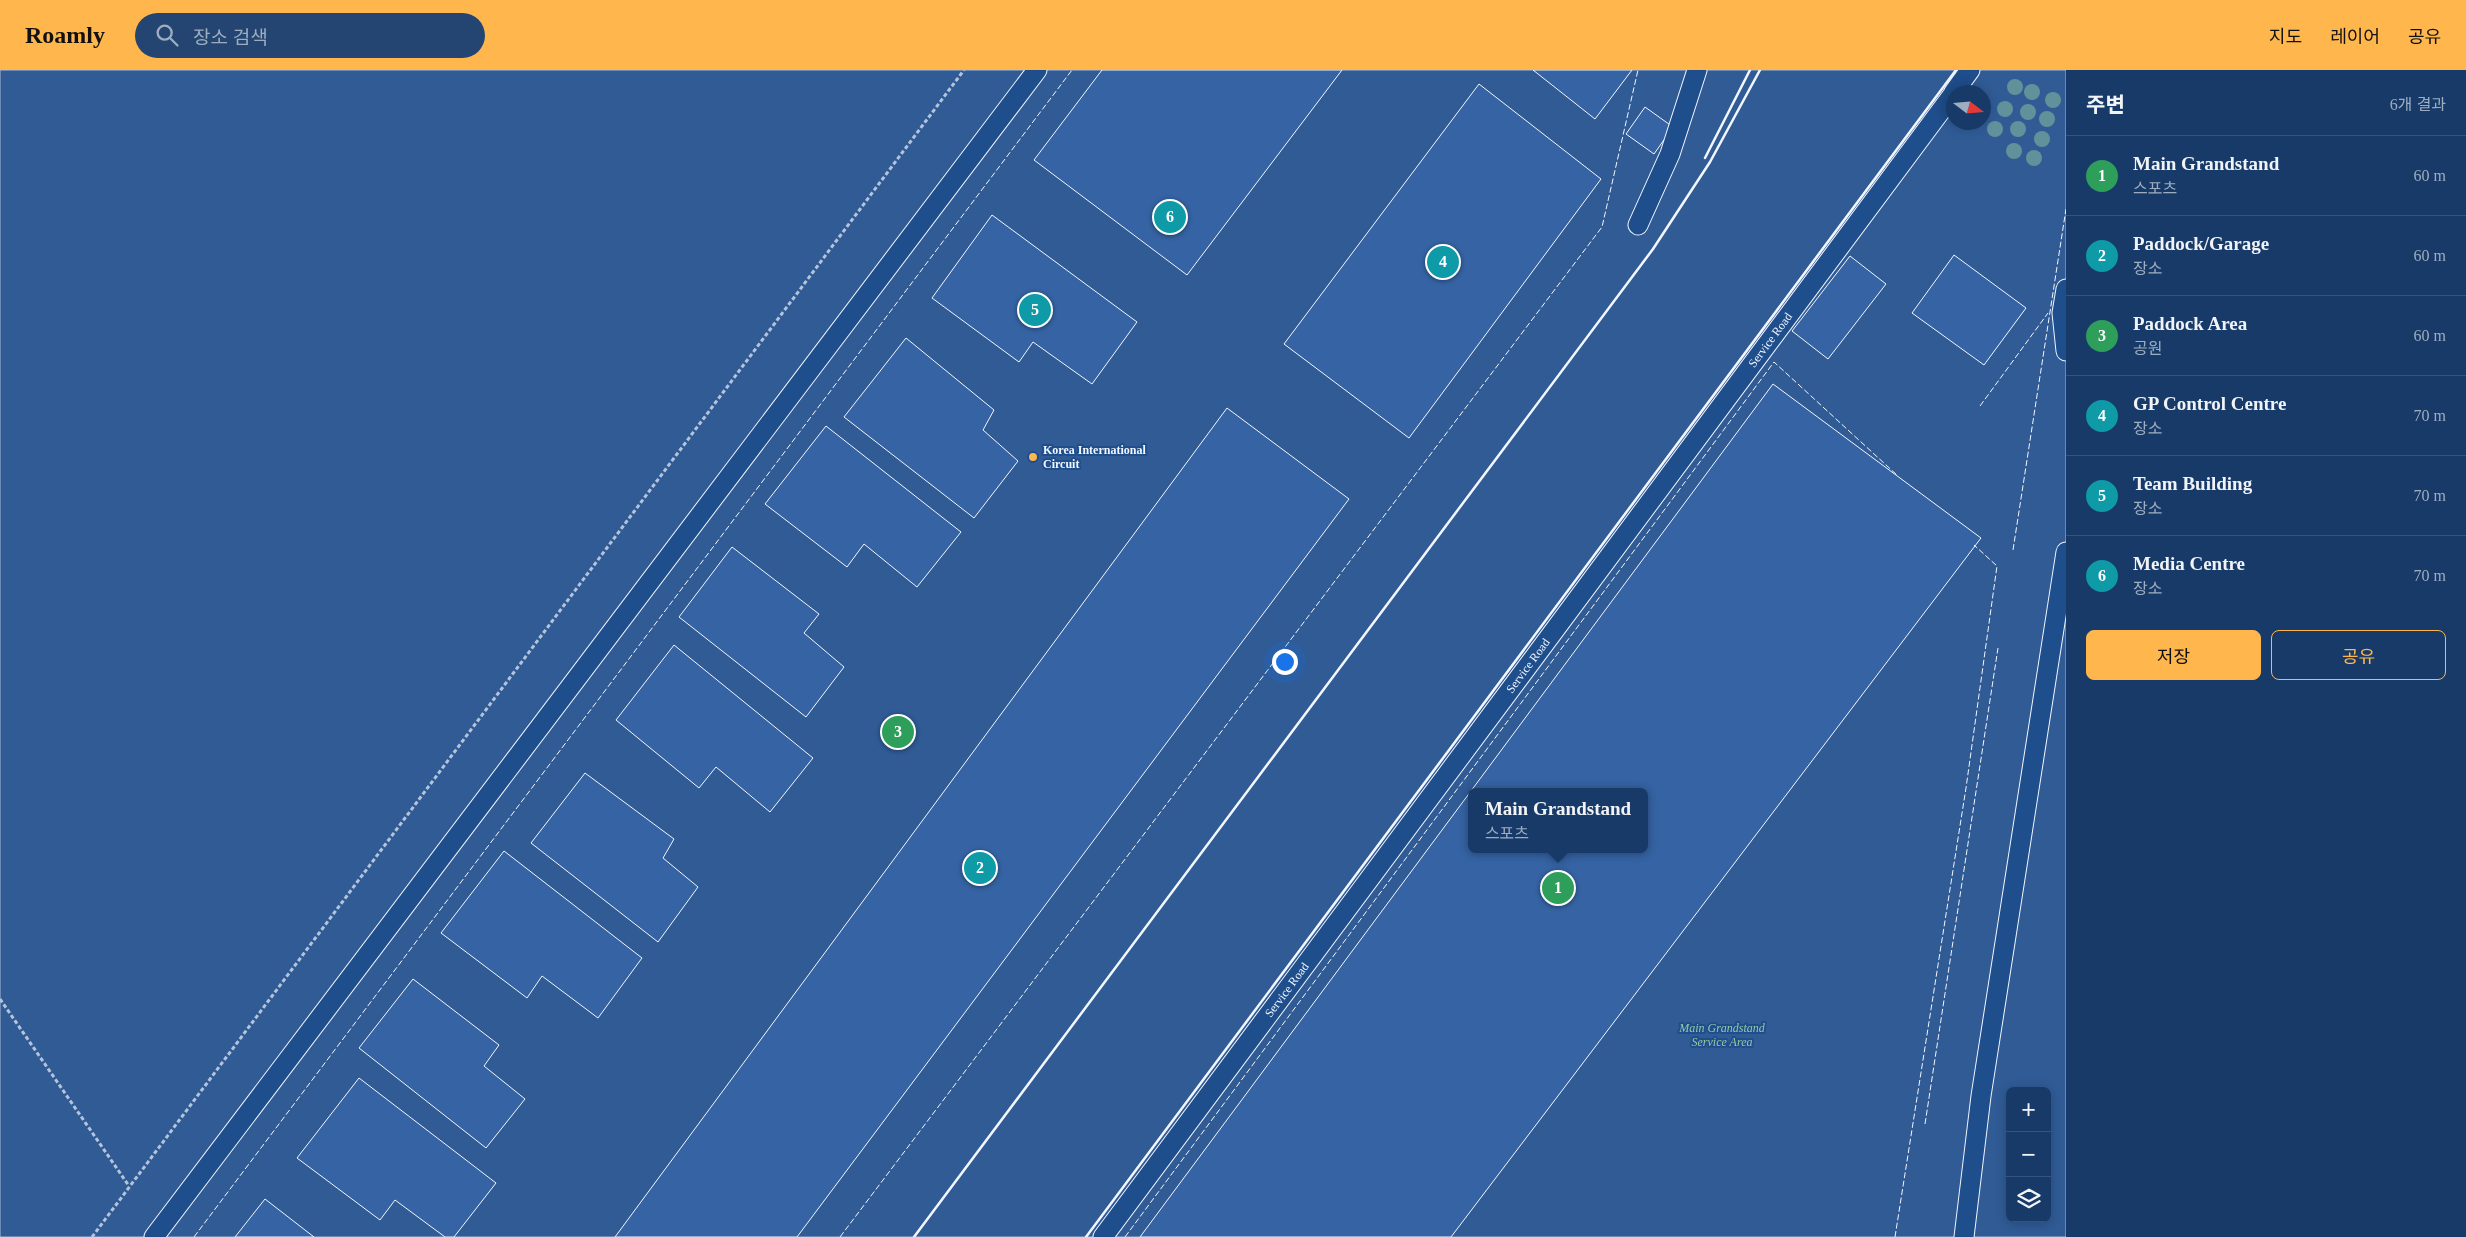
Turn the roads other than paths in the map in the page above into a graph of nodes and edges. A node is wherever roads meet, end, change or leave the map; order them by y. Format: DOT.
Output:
graph roads {
  1 [pos="1037,70"];
  2 [pos="1697,70"];
  3 [pos="1970,70"];
  4 [pos="1960,85"];
  5 [pos="1946,104"];
  6 [pos="1638,225"];
  7 [pos="2066,289"];
  8 [pos="2066,351"];
  9 [pos="2066,552"];
  10 [pos="154,1237"];
  11 [pos="1103,1237"];
  12 [pos="1964,1237"];
  1 -- 10 [label="lane"];
  2 -- 6 [label="lane"];
  3 -- 4 [label="lane, Service Road"];
  5 -- 11 [label="lane, Service Road"];
  7 -- 8 [label="lane"];
  9 -- 12 [label="lane"];
}
